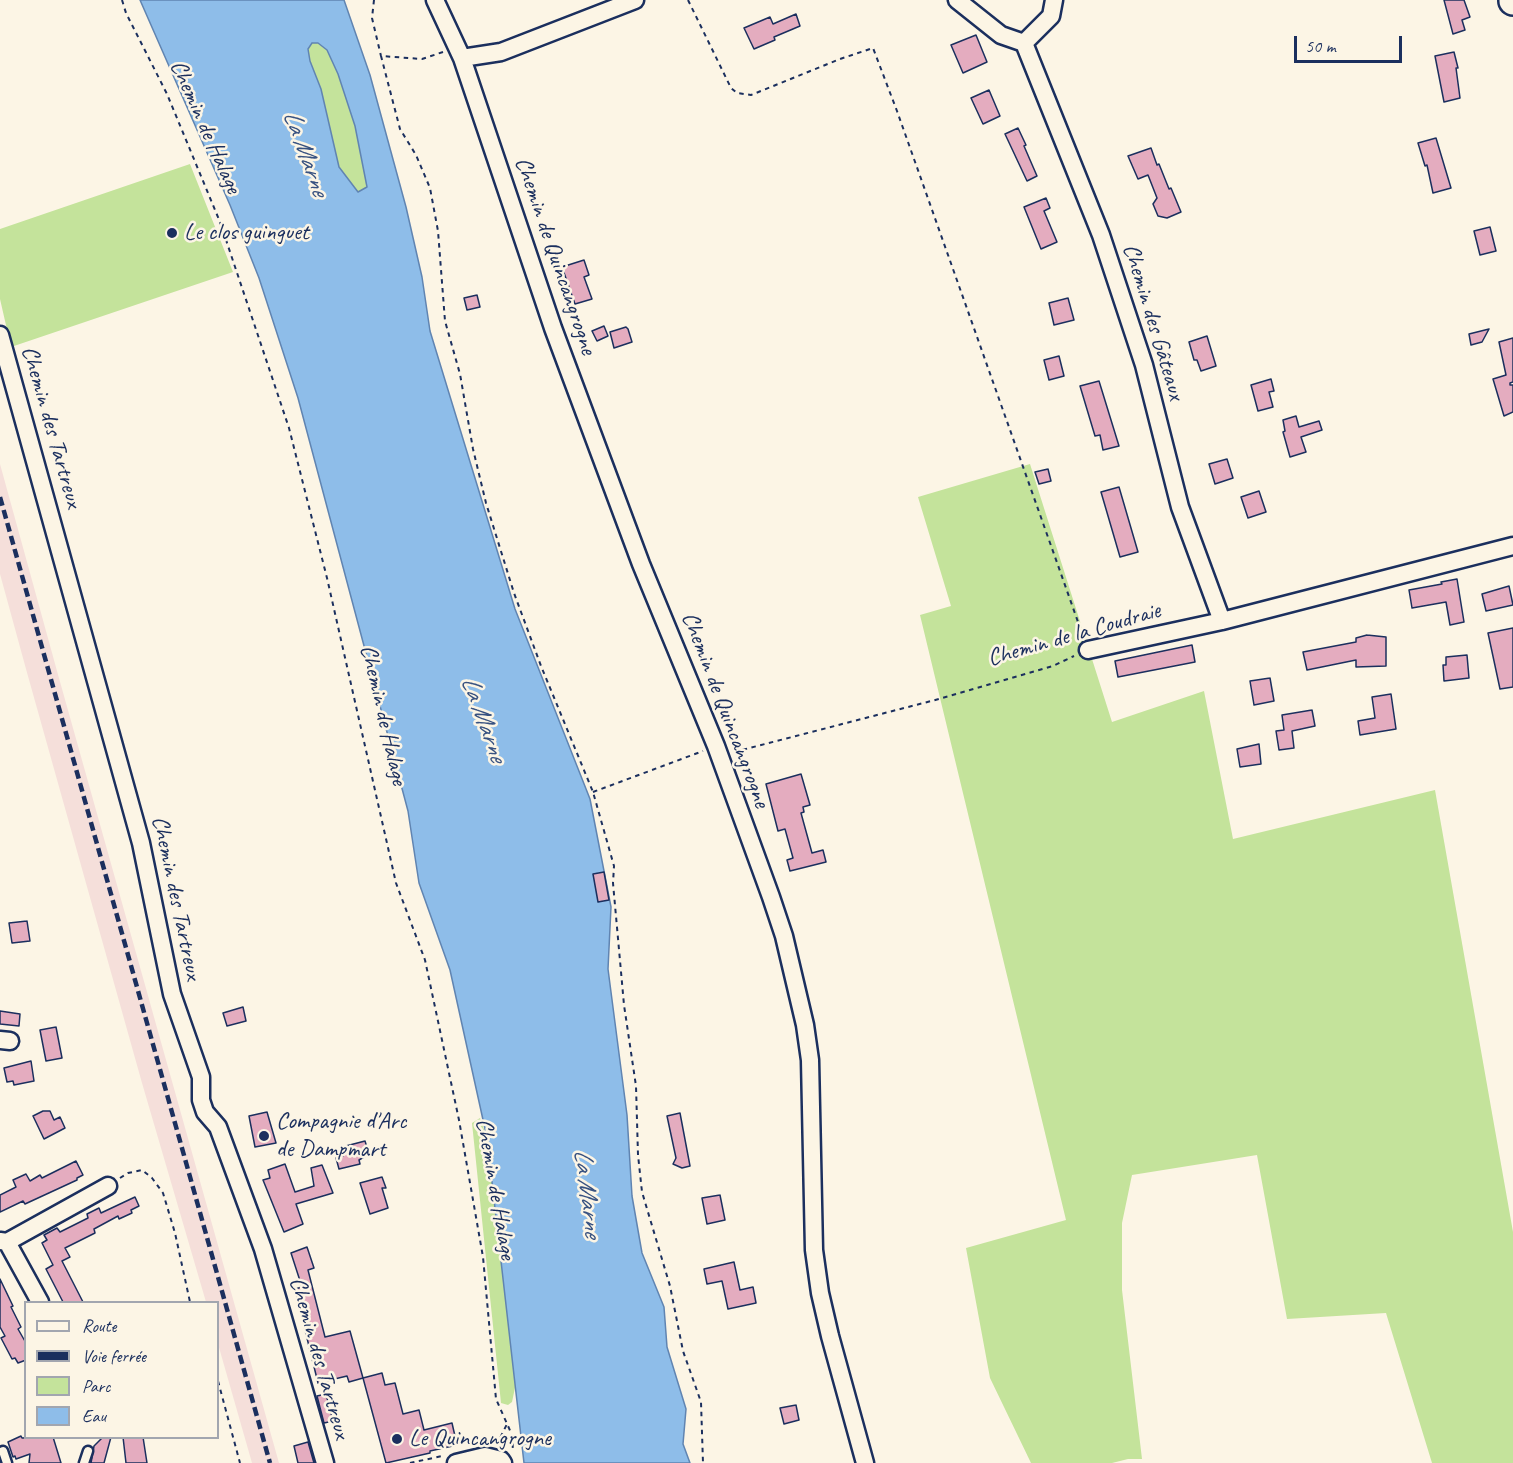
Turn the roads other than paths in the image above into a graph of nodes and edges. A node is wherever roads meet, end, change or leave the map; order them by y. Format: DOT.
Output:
graph roads {
  1 [pos="435,0"];
  2 [pos="635,0"];
  3 [pos="957,0"];
  4 [pos="1054,0"];
  5 [pos="1024,43"];
  6 [pos="459,52"];
  7 [pos="0,335"];
  8 [pos="1513,546"];
  9 [pos="1222,621"];
  10 [pos="1088,650"];
  11 [pos="108,1186"];
  12 [pos="3,1241"];
  13 [pos="39,1301"];
  14 [pos="3,1451"];
  15 [pos="88,1451"];
  16 [pos="506,1459"];
  17 [pos="7,1463"];
  18 [pos="84,1463"];
  19 [pos="324,1463"];
  20 [pos="456,1463"];
  21 [pos="865,1463"];
  1 -- 6 [label="street, Chemin de Quincangrogne"];
  2 -- 6 [label="street"];
  3 -- 5 [label="street"];
  4 -- 5 [label="street"];
  5 -- 9 [label="street, Chemin des Gâteaux"];
  6 -- 21 [label="street, Chemin de Quincangrogne"];
  7 -- 19 [label="street, Chemin des Tartreux"];
  8 -- 9 [label="street, Chemin de la Coudraie"];
  9 -- 10 [label="street, Chemin de la Coudraie"];
  11 -- 12 [label="street"];
  12 -- 13 [label="street"];
  14 -- 17 [label="lane"];
  15 -- 18 [label="lane"];
  16 -- 20 [label="street"];
}
